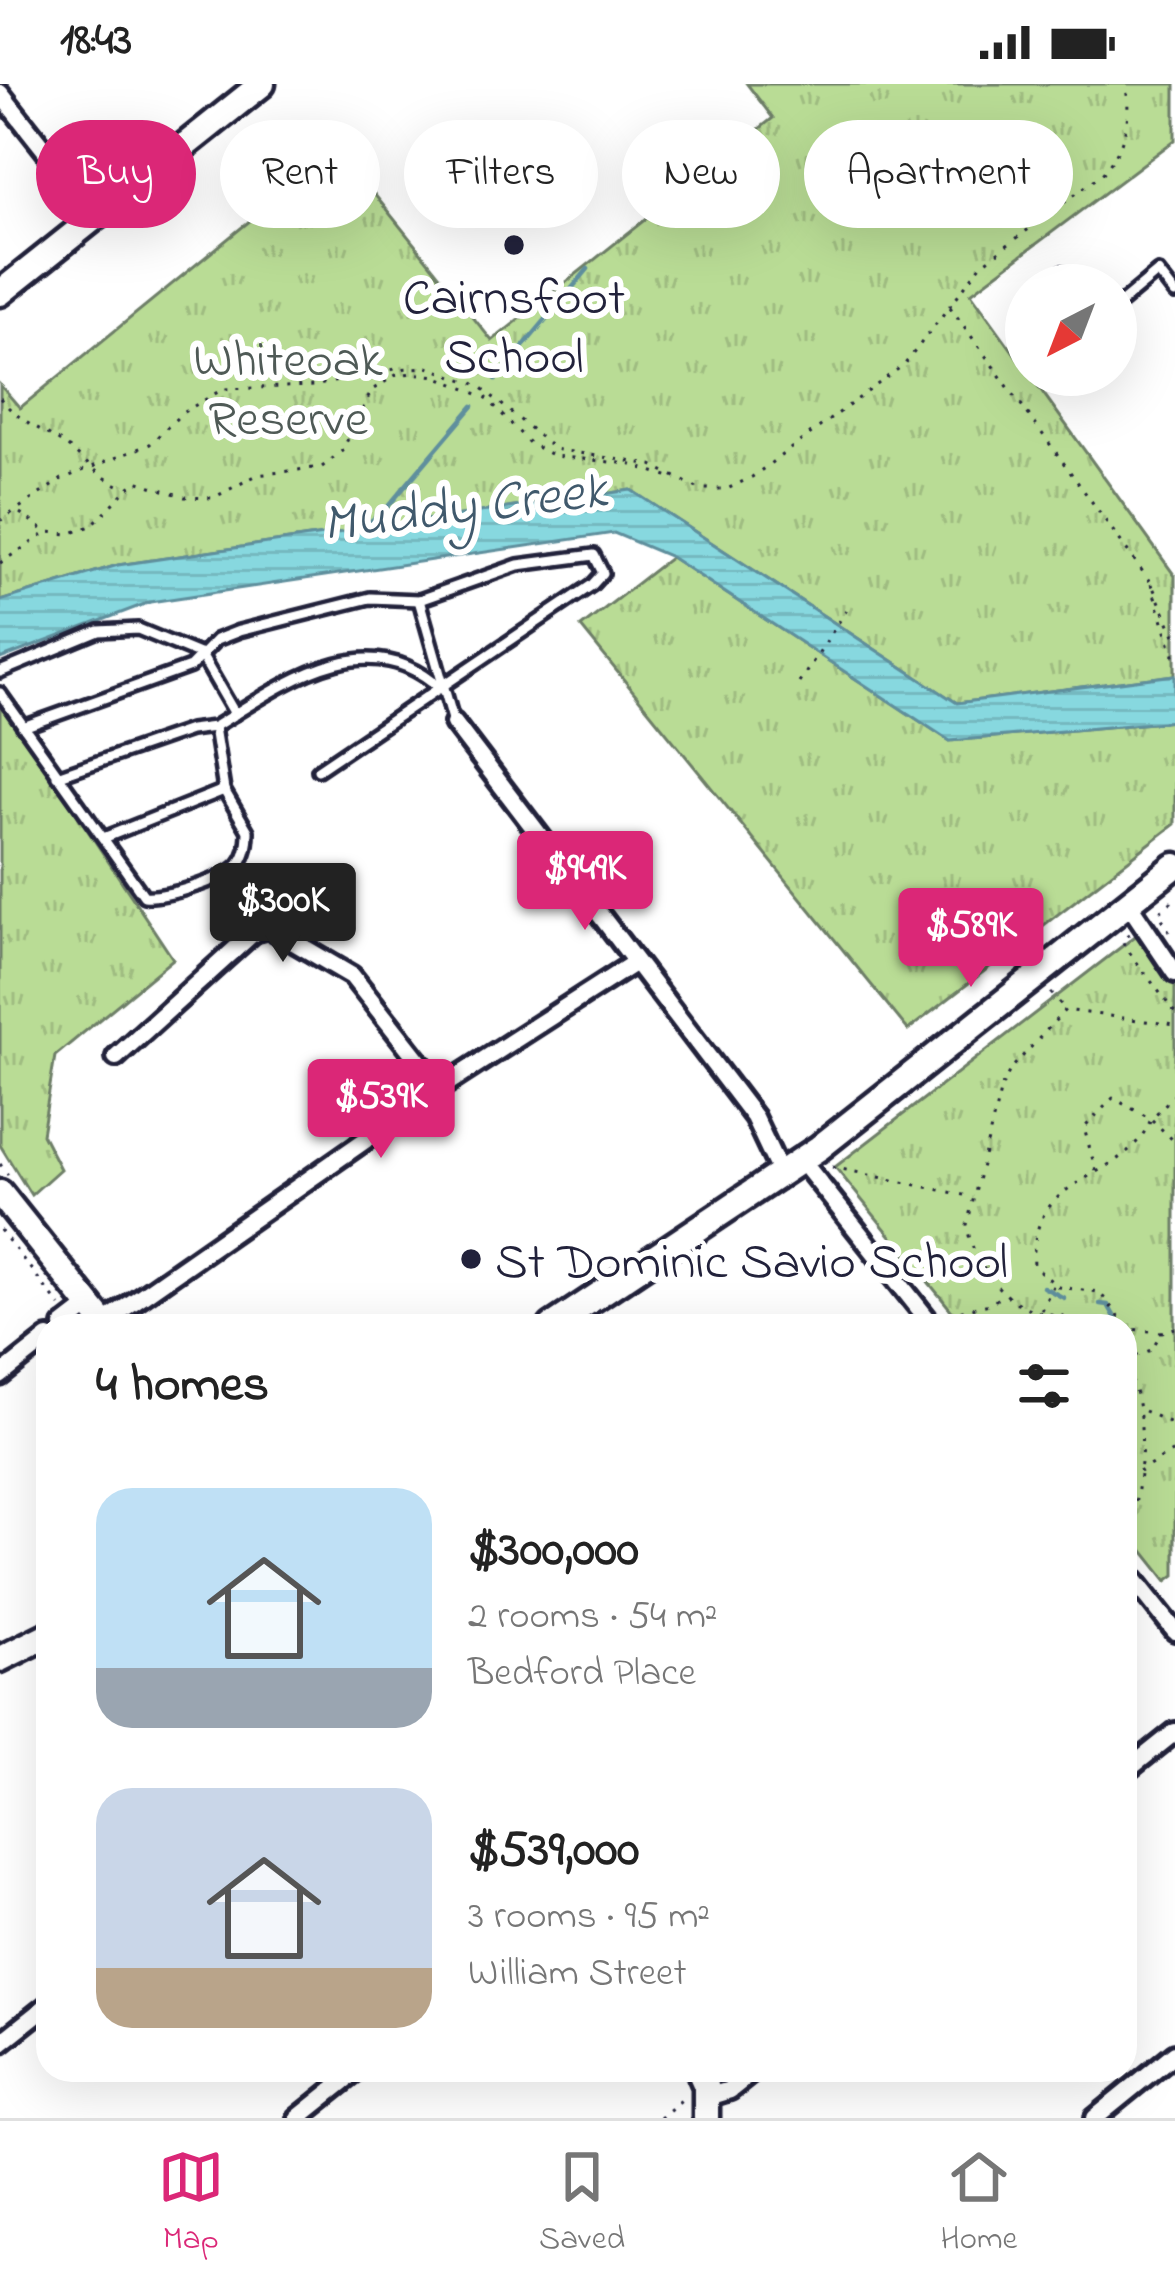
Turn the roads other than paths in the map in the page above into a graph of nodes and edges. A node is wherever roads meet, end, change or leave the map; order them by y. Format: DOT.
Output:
graph roads {
  1 [pos="262,84"];
  2 [pos="0,93"];
  3 [pos="196,137"];
  4 [pos="36,139"];
  5 [pos="82,228"];
  6 [pos="1137,290"];
  7 [pos="0,293"];
  8 [pos="1175,294"];
  9 [pos="419,600"];
  10 [pos="201,655"];
  11 [pos="0,672"];
  12 [pos="441,688"];
  13 [pos="0,694"];
  14 [pos="235,714"];
  15 [pos="454,723"];
  16 [pos="214,727"];
  17 [pos="23,728"];
  18 [pos="318,770"];
  19 [pos="57,776"];
  20 [pos="224,790"];
  21 [pos="106,837"];
  22 [pos="1175,866"];
  23 [pos="1128,903"];
  24 [pos="634,963"];
  25 [pos="1175,973"];
  26 [pos="116,1057"];
  27 [pos="440,1088"];
  28 [pos="792,1168"];
  29 [pos="0,1193"];
  30 [pos="82,1314"];
  31 [pos="95,1314"];
  32 [pos="570,1314"];
  33 [pos="922,1314"];
  34 [pos="36,1348"];
  35 [pos="0,1376"];
  36 [pos="1137,1583"];
  37 [pos="1175,1631"];
  38 [pos="36,1641"];
  39 [pos="0,1659"];
  40 [pos="1175,1732"];
  41 [pos="1137,1762"];
  42 [pos="36,2014"];
  43 [pos="0,2043"];
  44 [pos="1175,2053"];
  45 [pos="343,2082"];
  46 [pos="740,2082"];
  47 [pos="700,2094"];
  48 [pos="298,2118"];
  49 [pos="1095,2118"];
  1 -- 3 [label="main road"];
  2 -- 4 [label="street"];
  5 -- 7 [label="main road"];
  6 -- 8 [label="lane"];
  9 -- 10 [label="lane"];
  9 -- 12 [label="lane"];
  9 -- 12 [label="lane"];
  10 -- 11 [label="lane"];
  10 -- 14 [label="lane"];
  10 -- 17 [label="lane"];
  12 -- 14 [label="lane"];
  12 -- 15 [label="lane"];
  12 -- 18 [label="lane"];
  13 -- 17 [label="lane"];
  14 -- 16 [label="lane"];
  15 -- 24 [label="street"];
  16 -- 19 [label="lane"];
  16 -- 20 [label="lane"];
  17 -- 19 [label="lane"];
  19 -- 21 [label="lane"];
  20 -- 21 [label="lane"];
  20 -- 21 [label="lane"];
  22 -- 23 [label="main road"];
  23 -- 25 [label="street"];
  23 -- 28 [label="main road"];
  24 -- 27 [label="street"];
  24 -- 28 [label="street"];
  26 -- 27 [label="street"];
  27 -- 31 [label="street"];
  28 -- 32 [label="main road"];
  28 -- 33 [label="street"];
  29 -- 30 [label="main road"];
  34 -- 35 [label="street"];
  36 -- 37 [label="street"];
  38 -- 39 [label="main road"];
  40 -- 41 [label="street"];
  42 -- 43 [label="street"];
  44 -- 49 [label="street"];
  45 -- 48 [label="street"];
  46 -- 47 [label="street"];
}
